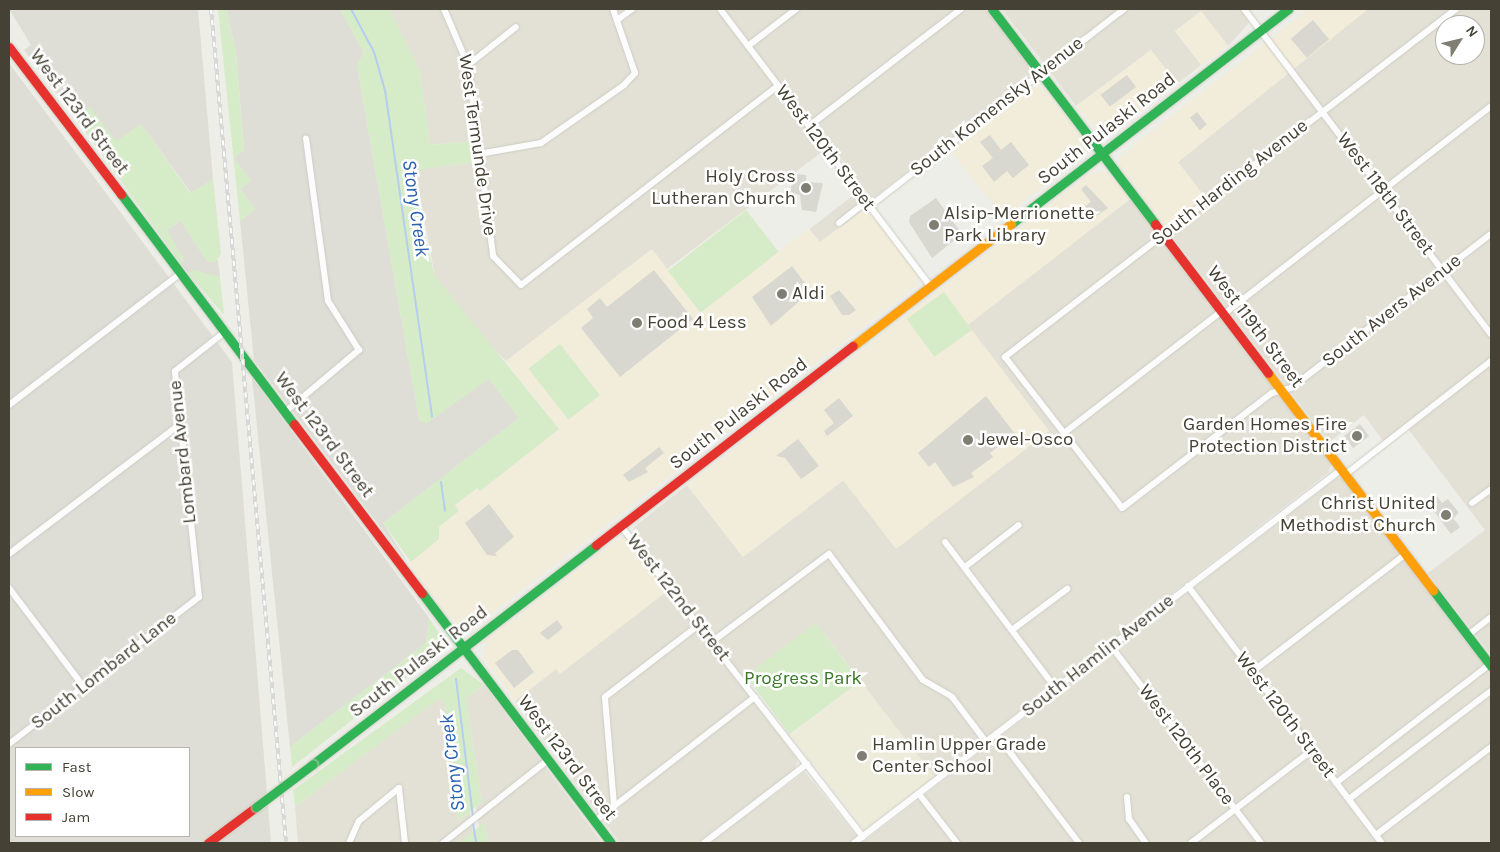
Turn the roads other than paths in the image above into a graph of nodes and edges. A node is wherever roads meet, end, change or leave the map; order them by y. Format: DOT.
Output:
graph roads {
  1 [pos="444,9"];
  2 [pos="613,9"];
  3 [pos="632,9"];
  4 [pos="720,9"];
  5 [pos="796,9"];
  6 [pos="961,9"];
  7 [pos="992,9"];
  8 [pos="1124,9"];
  9 [pos="1244,9"];
  10 [pos="1288,9"];
  11 [pos="1456,9"];
  12 [pos="617,20"];
  13 [pos="516,28"];
  14 [pos="1260,30"];
  15 [pos="748,46"];
  16 [pos="9,47"];
  17 [pos="468,65"];
  18 [pos="1041,74"];
  19 [pos="778,86"];
  20 [pos="1491,106"];
  21 [pos="1323,111"];
  22 [pos="808,126"];
  23 [pos="306,138"];
  24 [pos="1102,153"];
  25 [pos="479,154"];
  26 [pos="1383,191"];
  27 [pos="868,204"];
  28 [pos="838,223"];
  29 [pos="1164,234"];
  30 [pos="1491,234"];
  31 [pos="1444,272"];
  32 [pos="181,273"];
  33 [pos="930,286"];
  34 [pos="1223,312"];
  35 [pos="226,332"];
  36 [pos="1491,334"];
  37 [pos="1491,361"];
  38 [pos="1282,390"];
  39 [pos="9,405"];
  40 [pos="285,412"];
  41 [pos="180,424"];
  42 [pos="1064,433"];
  43 [pos="1344,471"];
  44 [pos="1491,489"];
  45 [pos="1472,503"];
  46 [pos="1019,524"];
  47 [pos="621,526"];
  48 [pos="945,542"];
  49 [pos="9,554"];
  50 [pos="1406,554"];
  51 [pos="965,567"];
  52 [pos="1188,586"];
  53 [pos="9,588"];
  54 [pos="1067,589"];
  55 [pos="199,597"];
  56 [pos="1491,617"];
  57 [pos="700,624"];
  58 [pos="1012,630"];
  59 [pos="1468,635"];
  60 [pos="713,641"];
  61 [pos="1111,646"];
  62 [pos="464,648"];
  63 [pos="1491,665"];
  64 [pos="1252,672"];
  65 [pos="83,686"];
  66 [pos="1056,689"];
  67 [pos="1491,691"];
  68 [pos="755,697"];
  69 [pos="996,734"];
  70 [pos="986,742"];
  71 [pos="9,744"];
  72 [pos="1491,747"];
  73 [pos="1311,751"];
  74 [pos="548,760"];
  75 [pos="807,764"];
  76 [pos="1336,783"];
  77 [pos="919,794"];
  78 [pos="1127,797"];
  79 [pos="1349,799"];
  80 [pos="614,805"];
  81 [pos="1235,809"];
  82 [pos="594,821"];
  83 [pos="1376,835"];
  84 [pos="863,836"];
  85 [pos="208,843"];
  86 [pos="349,843"];
  87 [pos="405,843"];
  88 [pos="443,843"];
  89 [pos="611,843"];
  90 [pos="704,843"];
  91 [pos="854,843"];
  92 [pos="957,843"];
  93 [pos="1079,843"];
  94 [pos="1146,843"];
  95 [pos="1191,843"];
  96 [pos="1261,843"];
  97 [pos="1382,843"];
  1 -- 17 [label="street, West Termunde Drive"];
  2 -- 12 [label="street"];
  3 -- 12 [label="street"];
  4 -- 15 [label="street, West 120th Street"];
  5 -- 15 [label="street"];
  6 -- 22 [label="street"];
  7 -- 18 [label="street, West 119th Street"];
  8 -- 18 [label="street, South Komensky Avenue"];
  9 -- 14 [label="street, West 118th Street"];
  10 -- 14 [label="street, South Pulaski Road"];
  11 -- 21 [label="street, South Harding Avenue"];
  12 -- 25 [label="street"];
  13 -- 17 [label="street"];
  14 -- 21 [label="street, West 118th Street"];
  14 -- 24 [label="street, South Pulaski Road"];
  15 -- 19 [label="street, West 120th Street"];
  16 -- 32 [label="street, West 123rd Street"];
  17 -- 25 [label="street, West Termunde Drive"];
  18 -- 24 [label="street, West 119th Street"];
  18 -- 27 [label="street, South Komensky Avenue"];
  19 -- 22 [label="street, West 120th Street"];
  19 -- 25 [label="street, West Termunde Drive"];
  20 -- 26 [label="street"];
  21 -- 26 [label="street, West 118th Street"];
  21 -- 29 [label="street, South Harding Avenue"];
  22 -- 27 [label="street, West 120th Street"];
  23 -- 40 [label="street"];
  24 -- 29 [label="street, West 119th Street"];
  24 -- 33 [label="street, South Pulaski Road"];
  26 -- 31 [label="street, West 118th Street"];
  26 -- 34 [label="street"];
  27 -- 28 [label="street, South Komensky Avenue"];
  27 -- 33 [label="street, West 120th Street"];
  29 -- 34 [label="street, West 119th Street"];
  29 -- 42 [label="street, South Harding Avenue"];
  30 -- 31 [label="street, South Avers Avenue"];
  31 -- 36 [label="street, West 118th Street"];
  31 -- 38 [label="street, South Avers Avenue"];
  32 -- 35 [label="street, West 123rd Street"];
  32 -- 39 [label="street"];
  33 -- 47 [label="street, South Pulaski Road"];
  34 -- 38 [label="street, West 119th Street"];
  34 -- 42 [label="street"];
  35 -- 40 [label="street, West 123rd Street"];
  35 -- 41 [label="street, Lombard Avenue"];
  37 -- 43 [label="street, South Hamlin Avenue"];
  38 -- 42 [label="street, South Avers Avenue"];
  38 -- 43 [label="street, West 119th Street"];
  40 -- 62 [label="street, West 123rd Street"];
  41 -- 49 [label="street"];
  41 -- 55 [label="street, Lombard Avenue"];
  43 -- 50 [label="street, West 119th Street"];
  43 -- 52 [label="street, South Hamlin Avenue"];
  44 -- 45 [label="street"];
  46 -- 51 [label="street"];
  47 -- 57 [label="street, West 122nd Street"];
  47 -- 62 [label="street, South Pulaski Road"];
  48 -- 51 [label="street"];
  50 -- 59 [label="street, West 119th Street"];
  50 -- 64 [label="street"];
  51 -- 58 [label="street"];
  52 -- 61 [label="street, South Hamlin Avenue"];
  52 -- 64 [label="street, West 120th Street"];
  53 -- 65 [label="street"];
  54 -- 58 [label="street"];
  55 -- 65 [label="street, South Lombard Lane"];
  56 -- 59 [label="street"];
  57 -- 60 [label="street, West 122nd Street"];
  57 -- 80 [label="street"];
  58 -- 66 [label="street"];
  59 -- 63 [label="street, West 119th Street"];
  60 -- 68 [label="street, West 122nd Street"];
  60 -- 70 [label="street"];
  61 -- 66 [label="street, South Hamlin Avenue"];
  61 -- 81 [label="street, West 120th Place"];
  62 -- 74 [label="street, West 123rd Street"];
  62 -- 85 [label="street, South Pulaski Road, bridge"];
  63 -- 76 [label="street"];
  64 -- 73 [label="street, West 120th Street"];
  65 -- 71 [label="street, South Lombard Lane"];
  66 -- 69 [label="street, South Hamlin Avenue"];
  67 -- 79 [label="street"];
  68 -- 75 [label="street, West 122nd Street"];
  68 -- 80 [label="street"];
  69 -- 70 [label="street, South Hamlin Avenue"];
  69 -- 93 [label="street"];
  70 -- 77 [label="street, South Hamlin Avenue"];
  72 -- 83 [label="street"];
  73 -- 76 [label="street, West 120th Street"];
  73 -- 81 [label="street"];
  74 -- 82 [label="street, West 123rd Street"];
  74 -- 88 [label="street"];
  75 -- 84 [label="street, West 122nd Street"];
  75 -- 90 [label="street"];
  76 -- 79 [label="street, West 120th Street"];
  77 -- 84 [label="street, South Hamlin Avenue"];
  77 -- 92 [label="street"];
  78 -- 94 [label="street"];
  79 -- 83 [label="street, West 120th Street"];
  80 -- 82 [label="street"];
  81 -- 95 [label="street"];
  81 -- 96 [label="street, West 120th Place"];
  82 -- 89 [label="street, West 123rd Street"];
  83 -- 97 [label="street, West 120th Street"];
  84 -- 91 [label="street, South Hamlin Avenue"];
  86 -- 87 [label="street"];
}
